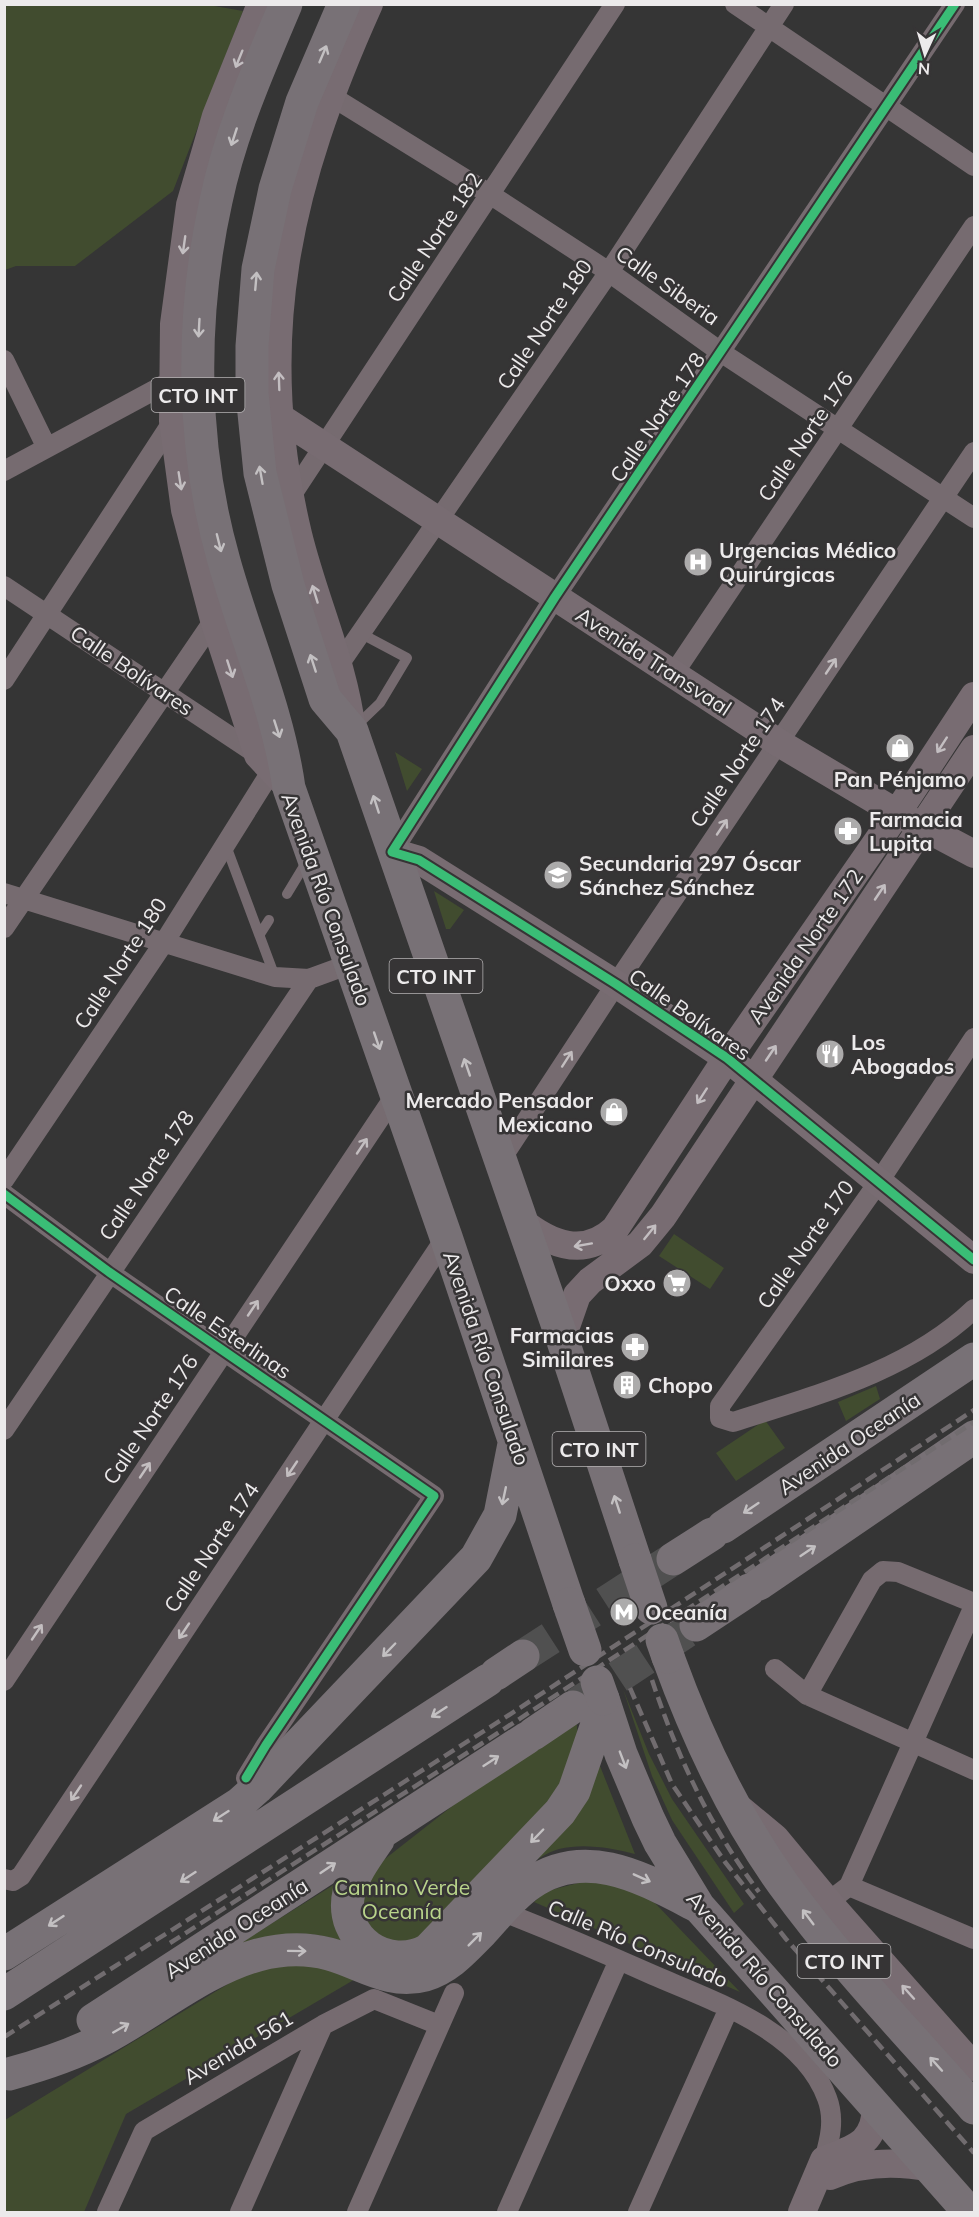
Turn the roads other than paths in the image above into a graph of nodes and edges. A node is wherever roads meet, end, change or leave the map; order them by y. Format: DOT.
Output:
graph roads {
  1 [pos="261,4"];
  2 [pos="286,4"];
  3 [pos="344,4"];
  4 [pos="369,4"];
  5 [pos="615,4"];
  6 [pos="735,4"];
  7 [pos="784,4"];
  8 [pos="955,4"];
  9 [pos="768,27"];
  10 [pos="316,99"];
  11 [pos="886,107"];
  12 [pos="975,166"];
  13 [pos="306,167"];
  14 [pos="491,195"];
  15 [pos="975,226"];
  16 [pos="609,272"];
  17 [pos="722,353"];
  18 [pos="4,360"];
  19 [pos="173,380"];
  20 [pos="281,418"];
  21 [pos="173,420"];
  22 [pos="839,428"];
  23 [pos="324,445"];
  24 [pos="46,446"];
  25 [pos="975,452"];
  26 [pos="4,471"];
  27 [pos="291,496"];
  28 [pos="944,498"];
  29 [pos="975,518"];
  30 [pos="439,521"];
  31 [pos="4,586"];
  32 [pos="555,597"];
  33 [pos="48,614"];
  34 [pos="214,620"];
  35 [pos="360,633"];
  36 [pos="338,666"];
  37 [pos="674,672"];
  38 [pos="4,680"];
  39 [pos="164,692"];
  40 [pos="975,696"];
  41 [pos="352,731"];
  42 [pos="779,743"];
  43 [pos="975,750"];
  44 [pos="273,771"];
  45 [pos="897,813"];
  46 [pos="924,826"];
  47 [pos="225,843"];
  48 [pos="392,852"];
  49 [pos="311,853"];
  50 [pos="975,854"];
  51 [pos="4,893"];
  52 [pos="287,894"];
  53 [pos="24,899"];
  54 [pos="269,920"];
  55 [pos="4,928"];
  56 [pos="260,934"];
  57 [pos="165,941"];
  58 [pos="350,964"];
  59 [pos="275,976"];
  60 [pos="309,979"];
  61 [pos="615,984"];
  62 [pos="975,1038"];
  63 [pos="727,1058"];
  64 [pos="752,1081"];
  65 [pos="396,1094"];
  66 [pos="500,1161"];
  67 [pos="4,1180"];
  68 [pos="878,1183"];
  69 [pos="4,1194"];
  70 [pos="521,1221"];
  71 [pos="446,1237"];
  72 [pos="975,1260"];
  73 [pos="109,1272"];
  74 [pos="975,1309"];
  75 [pos="562,1338"];
  76 [pos="224,1352"];
  77 [pos="975,1359"];
  78 [pos="325,1420"];
  79 [pos="4,1430"];
  80 [pos="975,1437"];
  81 [pos="515,1439"];
  82 [pos="673,1559"];
  83 [pos="975,1604"];
  84 [pos="651,1608"];
  85 [pos="696,1625"];
  86 [pos="665,1649"];
  87 [pos="585,1650"];
  88 [pos="523,1656"];
  89 [pos="775,1670"];
  90 [pos="4,1681"];
  91 [pos="807,1695"];
  92 [pos="594,1698"];
  93 [pos="912,1743"];
  94 [pos="975,1770"];
  95 [pos="246,1778"];
  96 [pos="731,1802"];
  97 [pos="386,1829"];
  98 [pos="9,1880"];
  99 [pos="839,1894"];
  100 [pos="699,1907"];
  101 [pos="511,1915"];
  102 [pos="975,1939"];
  103 [pos="4,1954"];
  104 [pos="619,1960"];
  105 [pos="454,1993"];
  106 [pos="4,1994"];
  107 [pos="729,2008"];
  108 [pos="323,2025"];
  109 [pos="439,2025"];
  110 [pos="975,2067"];
  111 [pos="7,2076"];
  112 [pos="876,2107"];
  113 [pos="975,2108"];
  114 [pos="932,2168"];
  115 [pos="819,2172"];
  116 [pos="966,2211"];
  117 [pos="107,2212"];
  118 [pos="240,2212"];
  119 [pos="357,2212"];
  120 [pos="507,2212"];
  121 [pos="638,2212"];
  122 [pos="802,2212"];
  1 -- 19 [label="street, Avenida Río Consulado / CTO INT, one-way"];
  2 -- 44 [label="highway, CTO INT, one-way"];
  10 -- 3 [label="highway, CTO INT, one-way"];
  4 -- 10 [label="street, CTO INT"];
  5 -- 14 [label="street, Calle Norte 182"];
  6 -- 9 [label="street"];
  7 -- 9 [label="street, Calle Norte 180"];
  8 -- 11 [label="street, Calle Norte 178"];
  9 -- 11 [label="street"];
  9 -- 16 [label="street, Calle Norte 180"];
  10 -- 13 [label="highway"];
  10 -- 14 [label="street, Calle Siberia"];
  41 -- 10 [label="highway, CTO INT, one-way"];
  11 -- 12 [label="street"];
  11 -- 17 [label="street, Calle Norte 178"];
  20 -- 13 [label="street, CTO INT, one-way"];
  14 -- 16 [label="street, Calle Siberia"];
  14 -- 23 [label="street, Calle Norte 182"];
  15 -- 22 [label="street, Calle Norte 176"];
  16 -- 17 [label="street, Calle Siberia"];
  16 -- 30 [label="street, Calle Norte 180"];
  17 -- 22 [label="street, Calle Siberia"];
  17 -- 32 [label="street, Calle Norte 178"];
  18 -- 24 [label="street"];
  19 -- 21 [label="street, Avenida Río Consulado / CTO INT"];
  19 -- 24 [label="street"];
  20 -- 23 [label="street, Avenida Transvaal"];
  20 -- 27 [label="street, CTO INT"];
  21 -- 33 [label="street"];
  21 -- 34 [label="street, Avenida Río Consulado / CTO INT, one-way"];
  22 -- 28 [label="street, Calle Siberia"];
  22 -- 37 [label="street, Calle Norte 176"];
  23 -- 27 [label="street, Calle Norte 182"];
  23 -- 30 [label="street, Avenida Transvaal"];
  24 -- 26 [label="street"];
  25 -- 28 [label="street, Calle Norte 174"];
  36 -- 27 [label="street, CTO INT, one-way"];
  28 -- 29 [label="street, Calle Siberia"];
  42 -- 28 [label="street, Calle Norte 174, one-way"];
  30 -- 32 [label="street, Avenida Transvaal"];
  30 -- 35 [label="street, Calle Norte 180"];
  31 -- 33 [label="street, Calle Bolívares"];
  32 -- 37 [label="street, Avenida Transvaal"];
  32 -- 48 [label="street, Calle Norte 178"];
  33 -- 38 [label="street"];
  33 -- 39 [label="street, Calle Bolívares"];
  34 -- 39 [label="street"];
  34 -- 44 [label="street, Avenida Río Consulado / CTO INT, one-way"];
  35 -- 36 [label="street, Calle Norte 180"];
  35 -- 41 [label="lane"];
  36 -- 41 [label="street, CTO INT"];
  37 -- 42 [label="street, Avenida Transvaal"];
  39 -- 44 [label="street, Calle Bolívares"];
  39 -- 53 [label="street"];
  40 -- 45 [label="street, Avenida Norte 172, one-way"];
  48 -- 41 [label="highway, CTO INT, one-way"];
  42 -- 45 [label="street, Avenida Transvaal"];
  61 -- 42 [label="street, Calle Norte 174, one-way"];
  43 -- 46 [label="street, Avenida Norte 172"];
  44 -- 47 [label="street, Calle Norte 180"];
  44 -- 49 [label="highway, Avenida Río Consulado / CTO INT"];
  45 -- 46 [label="street, Avenida Transvaal"];
  45 -- 63 [label="street, Avenida Norte 172"];
  46 -- 50 [label="street, Avenida Transvaal"];
  64 -- 46 [label="street, Avenida Norte 172, one-way"];
  47 -- 56 [label="lane"];
  47 -- 57 [label="street, Calle Norte 180"];
  48 -- 61 [label="street, Calle Bolívares"];
  66 -- 48 [label="highway, CTO INT, one-way"];
  49 -- 52 [label="lane"];
  49 -- 58 [label="highway, Avenida Río Consulado / CTO INT"];
  51 -- 53 [label="street"];
  53 -- 55 [label="street"];
  53 -- 57 [label="street"];
  54 -- 56 [label="lane"];
  56 -- 59 [label="lane"];
  57 -- 59 [label="street"];
  57 -- 67 [label="street, Calle Norte 180"];
  58 -- 60 [label="street"];
  58 -- 65 [label="highway, Avenida Río Consulado / CTO INT, one-way"];
  59 -- 60 [label="street"];
  60 -- 73 [label="street, Calle Norte 178"];
  61 -- 63 [label="street, Calle Bolívares"];
  66 -- 61 [label="street, Calle Norte 174, one-way"];
  62 -- 68 [label="street, Calle Norte 170"];
  63 -- 64 [label="street, Calle Bolívares"];
  63 -- 70 [label="street, Avenida Norte 172, one-way"];
  64 -- 68 [label="street, Calle Bolívares"];
  75 -- 64 [label="street, Avenida Norte 172, one-way"];
  65 -- 71 [label="highway, Avenida Río Consulado / CTO INT"];
  76 -- 65 [label="street, Calle Norte 176, one-way"];
  66 -- 70 [label="highway, CTO INT"];
  68 -- 72 [label="street, Calle Bolívares"];
  68 -- 74 [label="street, Calle Norte 170"];
  69 -- 73 [label="street, Calle Esterlinas"];
  70 -- 75 [label="highway, CTO INT"];
  71 -- 78 [label="street, Calle Norte 174"];
  71 -- 81 [label="highway, Avenida Río Consulado / CTO INT"];
  73 -- 76 [label="street, Calle Esterlinas"];
  73 -- 79 [label="street, Calle Norte 178"];
  84 -- 75 [label="highway, CTO INT, one-way, bridge"];
  76 -- 78 [label="street, Calle Esterlinas"];
  90 -- 76 [label="street, Calle Norte 176, one-way"];
  77 -- 82 [label="highway, Avenida Oceanía, one-way"];
  78 -- 95 [label="street, Calle Esterlinas"];
  78 -- 98 [label="street, Calle Norte 174, one-way"];
  85 -- 80 [label="highway, one-way"];
  81 -- 87 [label="highway, Avenida Río Consulado / CTO INT, bridge"];
  81 -- 103 [label="highway, one-way"];
  83 -- 91 [label="street"];
  83 -- 93 [label="street"];
  86 -- 96 [label="highway, CTO INT"];
  88 -- 106 [label="highway, one-way"];
  89 -- 91 [label="street"];
  91 -- 93 [label="street"];
  97 -- 92 [label="highway, Avenida Oceanía, one-way"];
  92 -- 97 [label="highway, one-way"];
  92 -- 100 [label="highway, Avenida Río Consulado / CTO INT, one-way"];
  93 -- 94 [label="street"];
  93 -- 99 [label="street"];
  96 -- 99 [label="street, CTO INT"];
  113 -- 96 [label="highway, CTO INT, one-way"];
  111 -- 97 [label="highway, Avenida Oceanía, one-way"];
  99 -- 102 [label="street"];
  110 -- 99 [label="street, CTO INT, one-way"];
  111 -- 100 [label="highway, one-way"];
  100 -- 112 [label="highway, Avenida Río Consulado / CTO INT"];
  101 -- 104 [label="street, Calle Río Consulado"];
  104 -- 107 [label="street, Calle Río Consulado"];
  104 -- 120 [label="street"];
  105 -- 109 [label="street"];
  107 -- 115 [label="street, Calle Río Consulado"];
  107 -- 121 [label="street"];
  108 -- 109 [label="street, Avenida 561"];
  108 -- 117 [label="street, Avenida 561"];
  108 -- 118 [label="street"];
  109 -- 119 [label="street"];
  112 -- 114 [label="highway, Avenida Río Consulado / CTO INT"];
  112 -- 115 [label="street"];
  114 -- 115 [label="street"];
  114 -- 116 [label="highway, Avenida Río Consulado / CTO INT"];
  115 -- 122 [label="street"];
}
